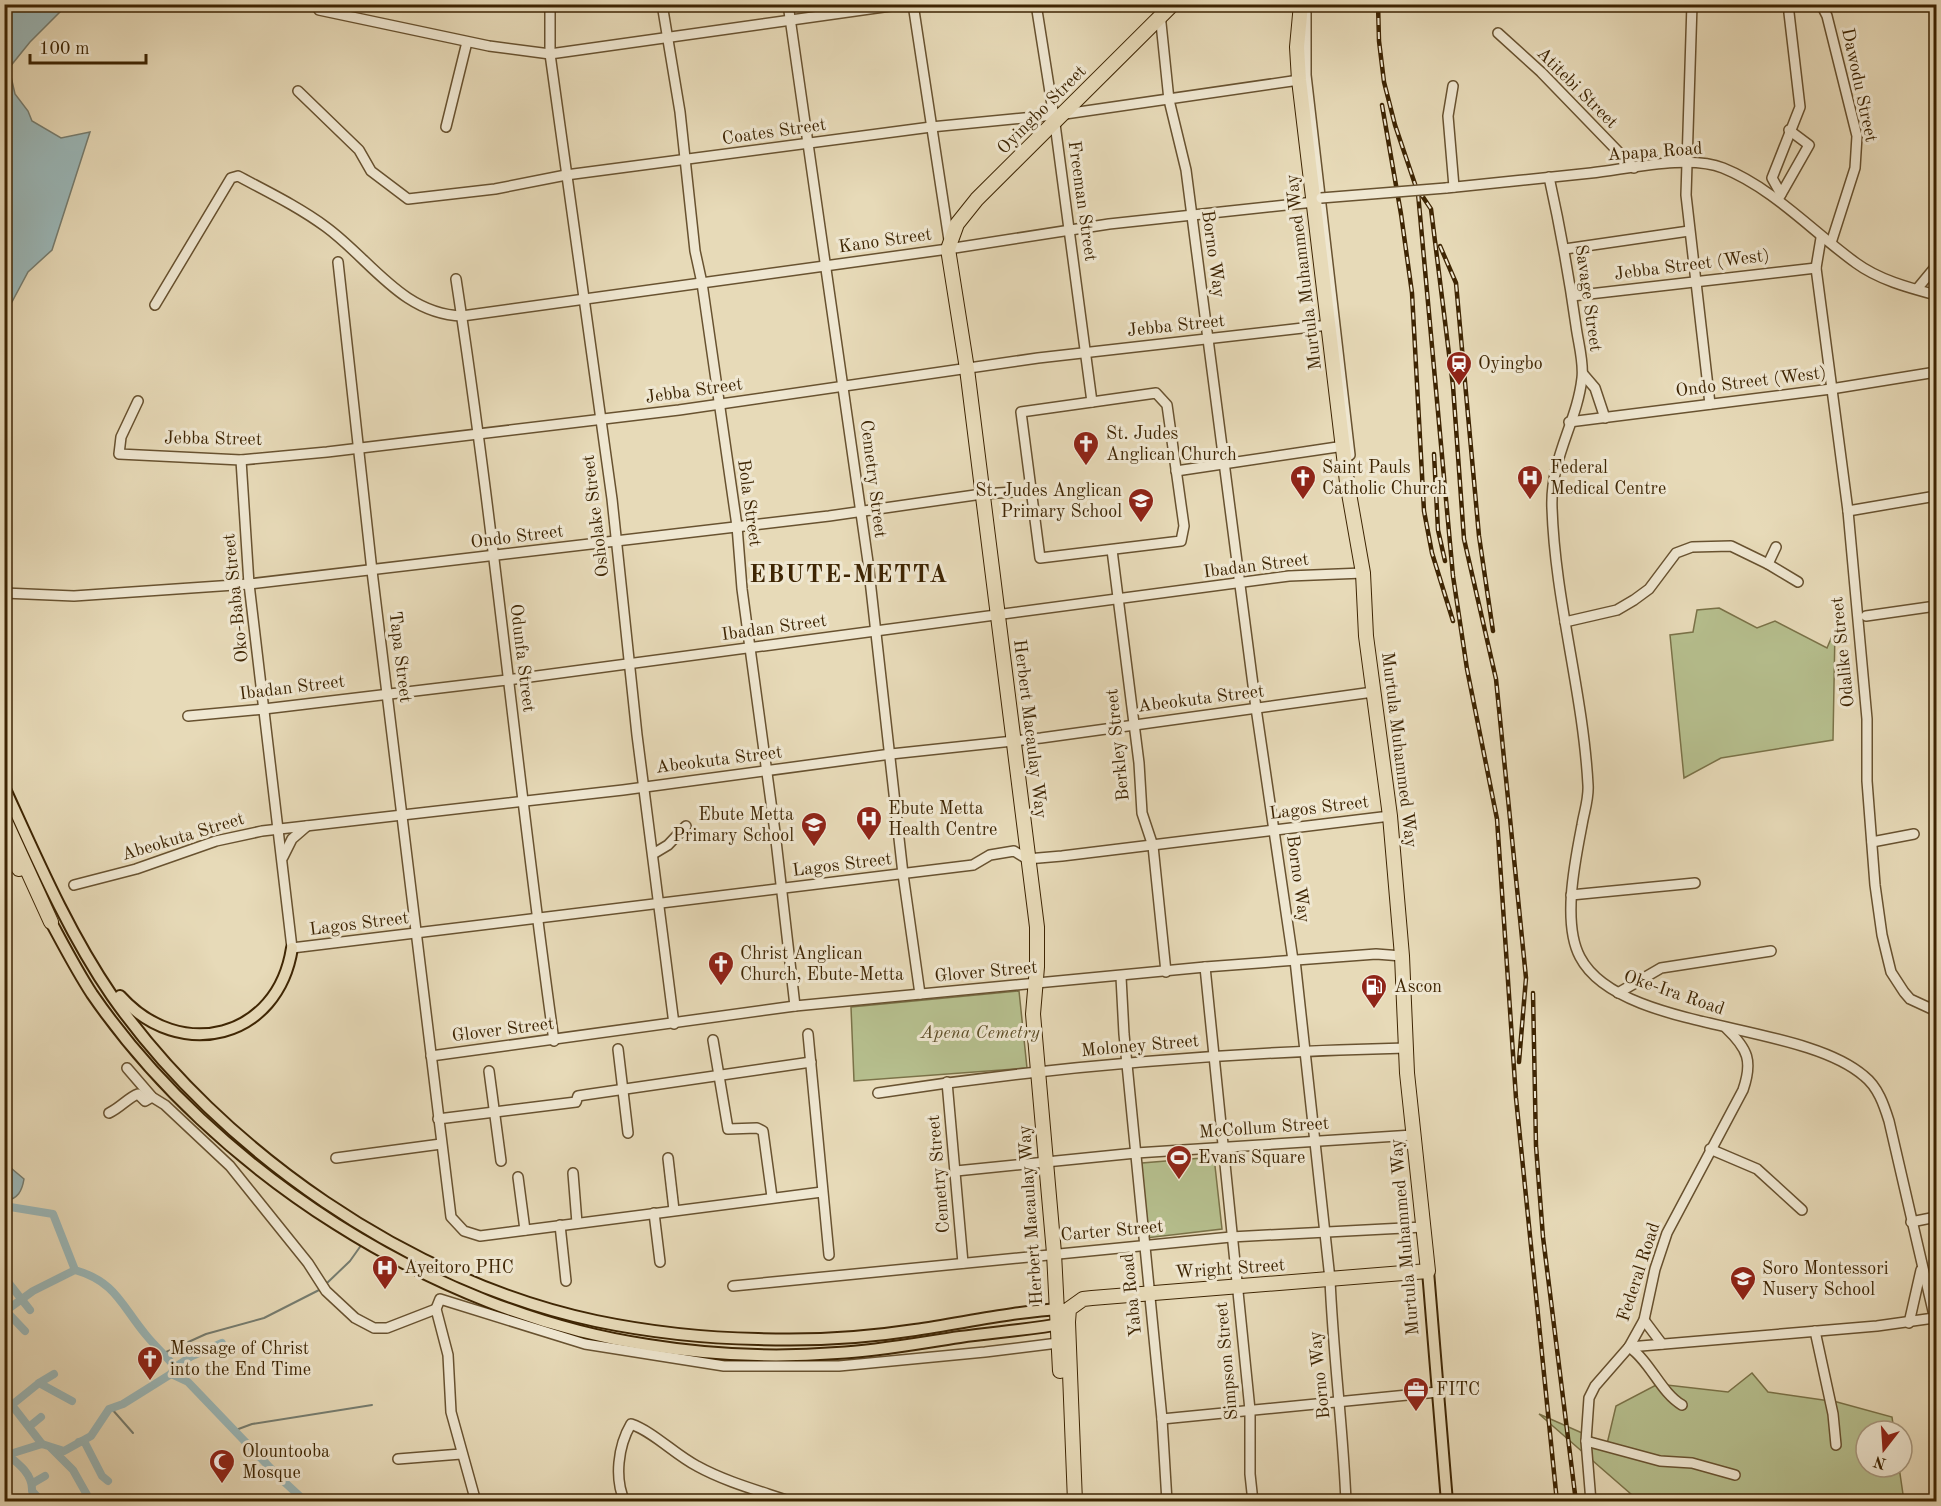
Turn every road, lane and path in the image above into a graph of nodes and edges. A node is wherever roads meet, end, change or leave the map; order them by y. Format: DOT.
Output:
graph roads {
  1 [pos="550,4"];
  2 [pos="662,4"];
  3 [pos="788,4"];
  4 [pos="905,4"];
  5 [pos="913,4"];
  6 [pos="1036,4"];
  7 [pos="1173,4"];
  8 [pos="1301,4"];
  9 [pos="1307,4"];
  10 [pos="1692,4"];
  11 [pos="1821,4"];
  12 [pos="319,10"];
  13 [pos="1159,11"];
  14 [pos="1789,14"];
  15 [pos="789,23"];
  16 [pos="1498,33"];
  17 [pos="667,39"];
  18 [pos="467,42"];
  19 [pos="550,54"];
  20 [pos="1299,80"];
  21 [pos="1453,86"];
  22 [pos="298,91"];
  23 [pos="1169,100"];
  24 [pos="1058,117"];
  25 [pos="446,127"];
  26 [pos="931,127"];
  27 [pos="1789,130"];
  28 [pos="808,145"];
  29 [pos="686,161"];
  30 [pos="1685,164"];
  31 [pos="1634,168"];
  32 [pos="566,175"];
  33 [pos="1549,177"];
  34 [pos="1450,187"];
  35 [pos="1779,197"];
  36 [pos="1318,200"];
  37 [pos="1190,214"];
  38 [pos="1070,230"];
  39 [pos="1689,231"];
  40 [pos="1821,238"];
  41 [pos="1831,243"];
  42 [pos="948,244"];
  43 [pos="1565,249"];
  44 [pos="338,262"];
  45 [pos="827,265"];
  46 [pos="1936,266"];
  47 [pos="1816,268"];
  48 [pos="456,279"];
  49 [pos="1694,280"];
  50 [pos="702,283"];
  51 [pos="1917,290"];
  52 [pos="1936,295"];
  53 [pos="1572,296"];
  54 [pos="585,298"];
  55 [pos="155,305"];
  56 [pos="462,316"];
  57 [pos="1333,330"];
  58 [pos="1209,339"];
  59 [pos="1085,353"];
  60 [pos="967,369"];
  61 [pos="1936,372"];
  62 [pos="1583,374"];
  63 [pos="844,385"];
  64 [pos="1831,389"];
  65 [pos="138,401"];
  66 [pos="1092,402"];
  67 [pos="719,404"];
  68 [pos="1710,404"];
  69 [pos="1605,418"];
  70 [pos="601,420"];
  71 [pos="1569,422"];
  72 [pos="479,434"];
  73 [pos="1344,446"];
  74 [pos="358,448"];
  75 [pos="241,460"];
  76 [pos="1224,464"];
  77 [pos="1176,471"];
  78 [pos="1347,482"];
  79 [pos="1031,491"];
  80 [pos="982,494"];
  81 [pos="1936,496"];
  82 [pos="1848,511"];
  83 [pos="860,512"];
  84 [pos="737,526"];
  85 [pos="616,542"];
  86 [pos="1776,547"];
  87 [pos="1112,550"];
  88 [pos="492,556"];
  89 [pos="1768,564"];
  90 [pos="372,571"];
  91 [pos="1363,573"];
  92 [pos="1798,582"];
  93 [pos="1240,583"];
  94 [pos="249,584"];
  95 [pos="4,593"];
  96 [pos="1118,600"];
  97 [pos="1936,606"];
  98 [pos="998,616"];
  99 [pos="1866,616"];
  100 [pos="1564,622"];
  101 [pos="876,630"];
  102 [pos="751,649"];
  103 [pos="631,663"];
  104 [pos="1936,676"];
  105 [pos="507,680"];
  106 [pos="389,692"];
  107 [pos="1373,692"];
  108 [pos="1256,708"];
  109 [pos="264,709"];
  110 [pos="188,716"];
  111 [pos="1134,724"];
  112 [pos="1015,741"];
  113 [pos="891,754"];
  114 [pos="766,770"];
  115 [pos="644,786"];
  116 [pos="4,787"];
  117 [pos="525,801"];
  118 [pos="401,816"];
  119 [pos="1390,816"];
  120 [pos="4,819"];
  121 [pos="307,826"];
  122 [pos="686,826"];
  123 [pos="280,830"];
  124 [pos="1274,830"];
  125 [pos="1914,834"];
  126 [pos="1872,842"];
  127 [pos="4,845"];
  128 [pos="1153,846"];
  129 [pos="653,854"];
  130 [pos="283,859"];
  131 [pos="1027,859"];
  132 [pos="903,874"];
  133 [pos="1695,883"];
  134 [pos="74,885"];
  135 [pos="782,888"];
  136 [pos="1571,895"];
  137 [pos="661,904"];
  138 [pos="537,920"];
  139 [pos="51,922"];
  140 [pos="416,933"];
  141 [pos="292,948"];
  142 [pos="1771,951"];
  143 [pos="1402,956"];
  144 [pos="1294,960"];
  145 [pos="1205,967"];
  146 [pos="96,970"];
  147 [pos="1166,972"];
  148 [pos="1121,976"];
  149 [pos="1036,983"];
  150 [pos="1618,993"];
  151 [pos="920,994"];
  152 [pos="795,1006"];
  153 [pos="1936,1011"];
  154 [pos="674,1024"];
  155 [pos="1725,1028"];
  156 [pos="808,1034"];
  157 [pos="713,1040"];
  158 [pos="554,1041"];
  159 [pos="1406,1047"];
  160 [pos="618,1049"];
  161 [pos="1304,1050"];
  162 [pos="431,1056"];
  163 [pos="1213,1056"];
  164 [pos="811,1062"];
  165 [pos="1127,1063"];
  166 [pos="127,1068"];
  167 [pos="489,1071"];
  168 [pos="1038,1072"];
  169 [pos="719,1074"];
  170 [pos="947,1082"];
  171 [pos="623,1090"];
  172 [pos="878,1093"];
  173 [pos="152,1097"];
  174 [pos="109,1113"];
  175 [pos="494,1113"];
  176 [pos="438,1119"];
  177 [pos="628,1132"];
  178 [pos="1413,1135"];
  179 [pos="1313,1140"];
  180 [pos="441,1144"];
  181 [pos="1222,1147"];
  182 [pos="1710,1149"];
  183 [pos="1136,1153"];
  184 [pos="336,1158"];
  185 [pos="668,1158"];
  186 [pos="501,1161"];
  187 [pos="1046,1164"];
  188 [pos="956,1171"];
  189 [pos="573,1173"];
  190 [pos="518,1177"];
  191 [pos="822,1192"];
  192 [pos="772,1197"];
  193 [pos="674,1210"];
  194 [pos="1802,1210"];
  195 [pos="654,1213"];
  196 [pos="1936,1217"];
  197 [pos="1911,1222"];
  198 [pos="577,1223"];
  199 [pos="560,1225"];
  200 [pos="1423,1227"];
  201 [pos="525,1230"];
  202 [pos="1324,1230"];
  203 [pos="1231,1237"];
  204 [pos="1144,1246"];
  205 [pos="1054,1253"];
  206 [pos="830,1255"];
  207 [pos="660,1262"];
  208 [pos="963,1263"];
  209 [pos="1922,1268"];
  210 [pos="1428,1271"];
  211 [pos="1330,1279"];
  212 [pos="566,1281"];
  213 [pos="733,1286"];
  214 [pos="1238,1286"];
  215 [pos="1149,1293"];
  216 [pos="436,1309"];
  217 [pos="1062,1316"];
  218 [pos="1644,1320"];
  219 [pos="1935,1321"];
  220 [pos="1909,1323"];
  221 [pos="1815,1331"];
  222 [pos="1063,1341"];
  223 [pos="1662,1344"];
  224 [pos="1629,1347"];
  225 [pos="1438,1392"];
  226 [pos="1341,1401"];
  227 [pos="1682,1405"];
  228 [pos="1250,1410"];
  229 [pos="1162,1419"];
  230 [pos="1586,1441"];
  231 [pos="1836,1445"];
  232 [pos="461,1454"];
  233 [pos="398,1459"];
  234 [pos="1734,1475"];
  235 [pos="476,1502"];
  236 [pos="625,1502"];
  237 [pos="792,1502"];
  238 [pos="1069,1502"];
  239 [pos="1074,1502"];
  240 [pos="1167,1502"];
  241 [pos="1253,1502"];
  242 [pos="1346,1502"];
  243 [pos="1447,1502"];
  244 [pos="1591,1502"];
  1 -- 19 [label="street, Osholake Street"];
  2 -- 17 [label="street, Bola Street"];
  3 -- 15 [label="street, Cemetry Street"];
  4 -- 15 [label="street"];
  5 -- 26 [label="street"];
  6 -- 24 [label="street, Freeman Street"];
  7 -- 13 [label="highway, Oyingbo Street"];
  8 -- 20 [label="highway, Murtula Muhammed Way"];
  9 -- 36 [label="street"];
  10 -- 30 [label="street"];
  11 -- 41 [label="street, Dawodu Street"];
  12 -- 18 [label="street"];
  13 -- 23 [label="street, Borno Way"];
  13 -- 24 [label="highway, Oyingbo Street"];
  14 -- 27 [label="street"];
  15 -- 17 [label="street"];
  15 -- 28 [label="street, Cemetry Street"];
  16 -- 31 [label="street, Atitebi Street"];
  17 -- 19 [label="street"];
  17 -- 29 [label="street, Bola Street"];
  18 -- 19 [label="street"];
  18 -- 25 [label="street"];
  19 -- 32 [label="street, Osholake Street"];
  20 -- 23 [label="street, Coates Street"];
  20 -- 36 [label="highway, Murtula Muhammed Way"];
  21 -- 34 [label="street"];
  22 -- 32 [label="street, Coates Street"];
  23 -- 24 [label="street, Coates Street"];
  23 -- 37 [label="street, Borno Way"];
  24 -- 26 [label="street, Coates Street"];
  24 -- 38 [label="street, Freeman Street"];
  24 -- 42 [label="highway, Oyingbo Street"];
  26 -- 28 [label="street, Coates Street"];
  26 -- 42 [label="street"];
  27 -- 35 [label="street"];
  27 -- 35 [label="street"];
  28 -- 29 [label="street, Coates Street"];
  28 -- 45 [label="street, Cemetry Street"];
  29 -- 32 [label="street, Coates Street"];
  29 -- 50 [label="street, Bola Street"];
  30 -- 31 [label="street, Apapa Road"];
  30 -- 35 [label="street, Apapa Road"];
  30 -- 39 [label="street"];
  31 -- 33 [label="street, Apapa Road"];
  32 -- 54 [label="street, Osholake Street"];
  33 -- 34 [label="street, Apapa Road"];
  33 -- 43 [label="street, Savage Street"];
  34 -- 36 [label="street, Apapa Road, bridge"];
  35 -- 40 [label="street, Apapa Road"];
  36 -- 37 [label="street, Kano Street"];
  36 -- 57 [label="highway, Murtula Muhammed Way"];
  37 -- 38 [label="street, Kano Street"];
  37 -- 58 [label="street, Borno Way"];
  38 -- 42 [label="street, Kano Street"];
  38 -- 59 [label="street, Freeman Street"];
  39 -- 43 [label="street"];
  39 -- 49 [label="street"];
  40 -- 41 [label="street, Apapa Road"];
  40 -- 47 [label="street, Odalike Street"];
  41 -- 51 [label="street, Apapa Road"];
  42 -- 45 [label="street, Kano Street"];
  42 -- 60 [label="highway, Herbert Macaulay Way"];
  43 -- 53 [label="street, Savage Street"];
  44 -- 74 [label="street, Tapa Street"];
  45 -- 50 [label="street, Kano Street"];
  45 -- 63 [label="street, Cemetry Street"];
  46 -- 51 [label="street"];
  47 -- 49 [label="street, Jebba Street (West)"];
  47 -- 64 [label="street, Odalike Street"];
  48 -- 56 [label="street, Odunfa Street"];
  49 -- 53 [label="street, Jebba Street (West)"];
  49 -- 68 [label="street"];
  50 -- 54 [label="street, Kano Street"];
  50 -- 67 [label="street, Bola Street"];
  51 -- 52 [label="street, Apapa Road"];
  53 -- 62 [label="street, Savage Street"];
  54 -- 56 [label="street, Kano Street"];
  54 -- 70 [label="street, Osholake Street"];
  55 -- 56 [label="street, Kano Street"];
  56 -- 72 [label="street, Odunfa Street"];
  57 -- 58 [label="street, Jebba Street"];
  57 -- 73 [label="highway, Murtula Muhammed Way"];
  57 -- 78 [label="street"];
  58 -- 59 [label="street, Jebba Street"];
  58 -- 76 [label="street, Borno Way"];
  59 -- 60 [label="street, Jebba Street"];
  59 -- 66 [label="street, Freeman Street"];
  60 -- 63 [label="street, Jebba Street"];
  60 -- 80 [label="highway, Herbert Macaulay Way"];
  61 -- 64 [label="street, Ondo Street (West)"];
  62 -- 69 [label="street"];
  62 -- 71 [label="street, Savage Street"];
  63 -- 67 [label="street, Jebba Street"];
  63 -- 83 [label="street, Cemetry Street"];
  64 -- 68 [label="street, Ondo Street (West)"];
  64 -- 82 [label="street, Odalike Street"];
  65 -- 75 [label="street, Jebba Street"];
  66 -- 77 [label="street"];
  66 -- 79 [label="street"];
  67 -- 70 [label="street, Jebba Street"];
  67 -- 84 [label="street, Bola Street"];
  68 -- 69 [label="street, Ondo Street (West)"];
  69 -- 71 [label="street, Ondo Street (West)"];
  70 -- 72 [label="street, Jebba Street"];
  70 -- 85 [label="street, Osholake Street"];
  71 -- 100 [label="street, Oke-Ira Road"];
  72 -- 74 [label="street, Jebba Street"];
  72 -- 88 [label="street, Odunfa Street"];
  73 -- 76 [label="street"];
  73 -- 78 [label="highway, Murtula Muhammed Way"];
  74 -- 75 [label="street, Jebba Street"];
  74 -- 90 [label="street, Tapa Street"];
  75 -- 94 [label="street, Oko-Baba Street"];
  76 -- 77 [label="street"];
  76 -- 93 [label="street, Borno Way"];
  77 -- 87 [label="street"];
  78 -- 91 [label="highway, Murtula Muhammed Way"];
  79 -- 80 [label="street, Ondo Street"];
  79 -- 87 [label="street"];
  80 -- 83 [label="street, Ondo Street"];
  80 -- 98 [label="highway, Herbert Macaulay Way"];
  81 -- 82 [label="street"];
  82 -- 126 [label="street, Odalike Street"];
  83 -- 84 [label="street, Ondo Street"];
  83 -- 101 [label="street, Cemetry Street"];
  84 -- 85 [label="street, Ondo Street"];
  84 -- 102 [label="street, Bola Street"];
  85 -- 88 [label="street, Ondo Street"];
  85 -- 103 [label="street, Osholake Street"];
  86 -- 89 [label="street"];
  87 -- 96 [label="street, Berkley Street"];
  88 -- 90 [label="street, Ondo Street"];
  88 -- 105 [label="street, Odunfa Street"];
  89 -- 92 [label="street"];
  89 -- 100 [label="street"];
  90 -- 94 [label="street, Ondo Street"];
  90 -- 106 [label="street, Tapa Street"];
  91 -- 93 [label="street, Ibadan Street"];
  91 -- 107 [label="highway, Murtula Muhammed Way"];
  93 -- 96 [label="street, Ibadan Street"];
  93 -- 108 [label="street, Borno Way"];
  94 -- 95 [label="street, Ondo Street"];
  94 -- 109 [label="street, Oko-Baba Street"];
  96 -- 98 [label="street, Ibadan Street"];
  96 -- 111 [label="street, Berkley Street"];
  97 -- 99 [label="street"];
  97 -- 104 [label="street"];
  98 -- 101 [label="street, Ibadan Street"];
  98 -- 112 [label="highway, Herbert Macaulay Way"];
  100 -- 136 [label="street, Oke-Ira Road"];
  101 -- 102 [label="street, Ibadan Street"];
  101 -- 113 [label="street, Cemetry Street"];
  102 -- 103 [label="street, Ibadan Street"];
  102 -- 114 [label="street, Bola Street"];
  103 -- 105 [label="street, Ibadan Street"];
  103 -- 115 [label="street, Osholake Street"];
  105 -- 106 [label="street, Ibadan Street"];
  105 -- 117 [label="street, Odunfa Street"];
  106 -- 109 [label="street, Ibadan Street"];
  106 -- 118 [label="street, Tapa Street"];
  107 -- 108 [label="street, Abeokuta Street"];
  107 -- 119 [label="highway, Murtula Muhammed Way"];
  108 -- 111 [label="street, Abeokuta Street"];
  108 -- 124 [label="street, Borno Way"];
  109 -- 110 [label="street, Ibadan Street"];
  109 -- 123 [label="street, Oko-Baba Street"];
  111 -- 112 [label="street, Abeokuta Street"];
  111 -- 128 [label="street, Berkley Street"];
  112 -- 113 [label="street, Abeokuta Street"];
  112 -- 131 [label="highway, Herbert Macaulay Way"];
  113 -- 114 [label="street, Abeokuta Street"];
  113 -- 132 [label="street, Cemetry Street"];
  114 -- 115 [label="street, Abeokuta Street"];
  114 -- 135 [label="street, Bola Street"];
  115 -- 117 [label="street, Abeokuta Street"];
  115 -- 129 [label="street, Osholake Street"];
  116 -- 146 [label="main road"];
  117 -- 118 [label="street, Abeokuta Street"];
  117 -- 138 [label="street, Odunfa Street"];
  118 -- 121 [label="street, Abeokuta Street"];
  118 -- 140 [label="street, Tapa Street"];
  119 -- 124 [label="street, Lagos Street"];
  119 -- 143 [label="highway, Murtula Muhammed Way"];
  120 -- 139 [label="highway"];
  121 -- 123 [label="street, Abeokuta Street"];
  121 -- 130 [label="street"];
  122 -- 129 [label="street"];
  123 -- 130 [label="street, Oko-Baba Street"];
  123 -- 134 [label="street, Abeokuta Street"];
  124 -- 128 [label="street, Lagos Street"];
  124 -- 144 [label="street, Borno Way"];
  125 -- 126 [label="street"];
  126 -- 153 [label="street, Odalike Street"];
  127 -- 139 [label="highway"];
  128 -- 131 [label="street, Lagos Street"];
  128 -- 147 [label="street, Berkley Street"];
  129 -- 137 [label="street, Osholake Street"];
  130 -- 141 [label="street, Oko-Baba Street"];
  131 -- 132 [label="street, Lagos Street"];
  131 -- 149 [label="highway, Herbert Macaulay Way"];
  132 -- 135 [label="street, Lagos Street"];
  132 -- 151 [label="street, Cemetry Street"];
  133 -- 136 [label="street"];
  135 -- 137 [label="street, Lagos Street"];
  135 -- 152 [label="street, Bola Street"];
  136 -- 150 [label="street, Oke-Ira Road"];
  137 -- 138 [label="street, Lagos Street"];
  137 -- 154 [label="street, Osholake Street"];
  138 -- 140 [label="street, Lagos Street"];
  138 -- 158 [label="street, Odunfa Street"];
  139 -- 217 [label="main road"];
  140 -- 141 [label="street, Lagos Street"];
  140 -- 162 [label="street, Tapa Street"];
  141 -- 146 [label="main road"];
  142 -- 150 [label="street"];
  143 -- 144 [label="street, Glover Street"];
  143 -- 159 [label="highway, Murtula Muhammed Way"];
  144 -- 145 [label="street, Glover Street"];
  144 -- 161 [label="street, Borno Way"];
  145 -- 147 [label="street, Glover Street"];
  145 -- 163 [label="street, Simpson Street"];
  146 -- 217 [label="main road"];
  147 -- 148 [label="street, Glover Street"];
  148 -- 149 [label="street, Glover Street"];
  148 -- 165 [label="street, Yaba Road"];
  149 -- 151 [label="street, Glover Street"];
  149 -- 168 [label="highway, Herbert Macaulay Way"];
  150 -- 155 [label="street, Oke-Ira Road"];
  151 -- 152 [label="street, Glover Street"];
  152 -- 154 [label="street, Glover Street"];
  154 -- 158 [label="street, Glover Street"];
  155 -- 182 [label="street, Federal Road"];
  155 -- 197 [label="street, Oke-Ira Road"];
  156 -- 164 [label="street"];
  157 -- 169 [label="street"];
  158 -- 162 [label="street, Glover Street"];
  159 -- 161 [label="street, Moloney Street"];
  159 -- 178 [label="highway, Murtula Muhammed Way"];
  160 -- 171 [label="street"];
  161 -- 163 [label="street, Moloney Street"];
  161 -- 179 [label="street, Borno Way"];
  162 -- 176 [label="street, Tapa Street"];
  163 -- 165 [label="street, Moloney Street"];
  163 -- 181 [label="street, Simpson Street"];
  164 -- 169 [label="street"];
  164 -- 191 [label="street"];
  165 -- 168 [label="street, Moloney Street"];
  165 -- 183 [label="street, Yaba Road"];
  166 -- 173 [label="street"];
  167 -- 175 [label="street"];
  168 -- 170 [label="street, Moloney Street"];
  168 -- 187 [label="highway, Herbert Macaulay Way"];
  169 -- 171 [label="street"];
  169 -- 192 [label="street"];
  170 -- 172 [label="street, Moloney Street"];
  170 -- 188 [label="street, Cemetry Street"];
  171 -- 175 [label="street"];
  171 -- 177 [label="street"];
  173 -- 174 [label="street"];
  173 -- 216 [label="street"];
  175 -- 176 [label="street"];
  175 -- 186 [label="street"];
  176 -- 180 [label="street, Tapa Street"];
  178 -- 179 [label="street, McCollum Street"];
  178 -- 200 [label="highway, Murtula Muhammed Way"];
  179 -- 181 [label="street, McCollum Street"];
  179 -- 202 [label="street, Borno Way"];
  180 -- 184 [label="street"];
  180 -- 201 [label="street, Tapa Street"];
  181 -- 183 [label="street, McCollum Street"];
  181 -- 203 [label="street, Simpson Street"];
  182 -- 194 [label="street"];
  182 -- 218 [label="street, Federal Road"];
  183 -- 187 [label="street, McCollum Street"];
  183 -- 204 [label="street, Yaba Road"];
  185 -- 193 [label="street"];
  187 -- 188 [label="street, McCollum Street"];
  187 -- 205 [label="highway, Herbert Macaulay Way"];
  188 -- 208 [label="street, Cemetry Street"];
  189 -- 198 [label="street"];
  190 -- 201 [label="street"];
  191 -- 192 [label="street"];
  191 -- 206 [label="street"];
  192 -- 193 [label="street"];
  193 -- 195 [label="street"];
  195 -- 198 [label="street"];
  195 -- 207 [label="street"];
  196 -- 197 [label="street"];
  197 -- 209 [label="street, Oke-Ira Road"];
  198 -- 199 [label="street"];
  199 -- 201 [label="street"];
  199 -- 212 [label="street"];
  200 -- 202 [label="street, Carter Street"];
  200 -- 210 [label="highway, Murtula Muhammed Way"];
  202 -- 203 [label="street, Carter Street"];
  202 -- 211 [label="street, Borno Way"];
  203 -- 204 [label="street, Carter Street"];
  203 -- 214 [label="street, Simpson Street"];
  204 -- 205 [label="street, Carter Street"];
  204 -- 215 [label="street, Yaba Road"];
  205 -- 208 [label="street, Carter Street"];
  205 -- 217 [label="highway, Herbert Macaulay Way"];
  208 -- 213 [label="street, Carter Street"];
  209 -- 219 [label="street, Oke-Ira Road"];
  209 -- 220 [label="street"];
  210 -- 211 [label="highway, Wright Street"];
  210 -- 225 [label="main road, Murtula Muhammed Way"];
  211 -- 214 [label="highway, Wright Street"];
  211 -- 226 [label="street, Borno Way"];
  214 -- 215 [label="highway, Wright Street"];
  214 -- 228 [label="street, Simpson Street"];
  215 -- 217 [label="highway, Wright Street"];
  215 -- 229 [label="street, Yaba Road"];
  216 -- 222 [label="street"];
  216 -- 232 [label="street"];
  217 -- 222 [label="highway"];
  218 -- 223 [label="street"];
  218 -- 224 [label="street, Federal Road"];
  219 -- 220 [label="street"];
  220 -- 221 [label="street"];
  221 -- 223 [label="street"];
  221 -- 231 [label="street"];
  222 -- 238 [label="highway"];
  222 -- 239 [label="highway"];
  223 -- 224 [label="street"];
  224 -- 227 [label="street"];
  224 -- 230 [label="street, Federal Road"];
  225 -- 226 [label="street"];
  225 -- 243 [label="main road, Murtula Muhammed Way"];
  226 -- 228 [label="street"];
  226 -- 242 [label="street, Borno Way"];
  228 -- 229 [label="street"];
  228 -- 241 [label="street, Simpson Street"];
  229 -- 240 [label="street, Yaba Road"];
  230 -- 234 [label="street"];
  230 -- 244 [label="street, Federal Road"];
  232 -- 233 [label="street"];
  232 -- 235 [label="street"];
  236 -- 237 [label="street"];
}
